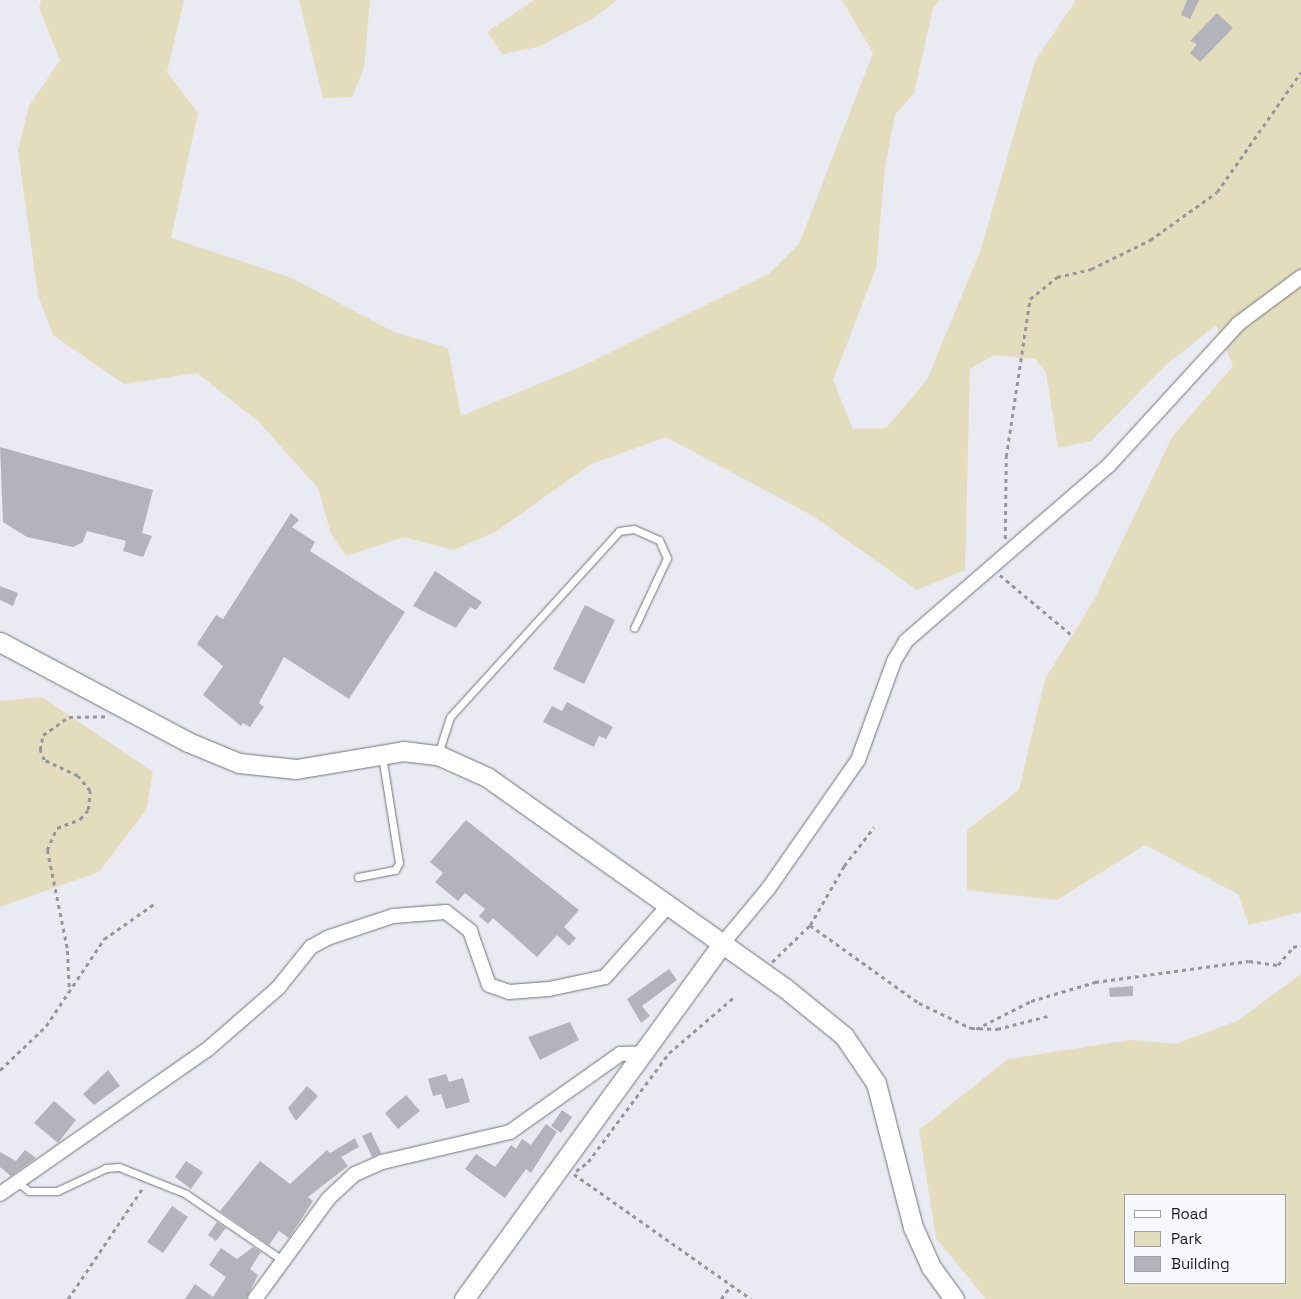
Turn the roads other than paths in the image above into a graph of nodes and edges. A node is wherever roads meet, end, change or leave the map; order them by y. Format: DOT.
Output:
graph roads {
  1 [pos="1301,277"];
  2 [pos="634,628"];
  3 [pos="0,642"];
  4 [pos="382,753"];
  5 [pos="438,755"];
  6 [pos="358,876"];
  7 [pos="669,905"];
  8 [pos="723,943"];
  9 [pos="643,1053"];
  10 [pos="17,1182"];
  11 [pos="0,1194"];
  12 [pos="286,1262"];
  13 [pos="255,1299"];
  14 [pos="464,1299"];
  15 [pos="954,1299"];
  1 -- 8 [label="street"];
  2 -- 5 [label="lane"];
  3 -- 4 [label="street"];
  4 -- 5 [label="street"];
  4 -- 6 [label="lane"];
  5 -- 7 [label="street"];
  7 -- 8 [label="street"];
  7 -- 10 [label="street"];
  8 -- 9 [label="street"];
  8 -- 15 [label="street"];
  9 -- 12 [label="street"];
  9 -- 14 [label="street"];
  10 -- 11 [label="street"];
  10 -- 12 [label="lane"];
  12 -- 13 [label="street"];
}
